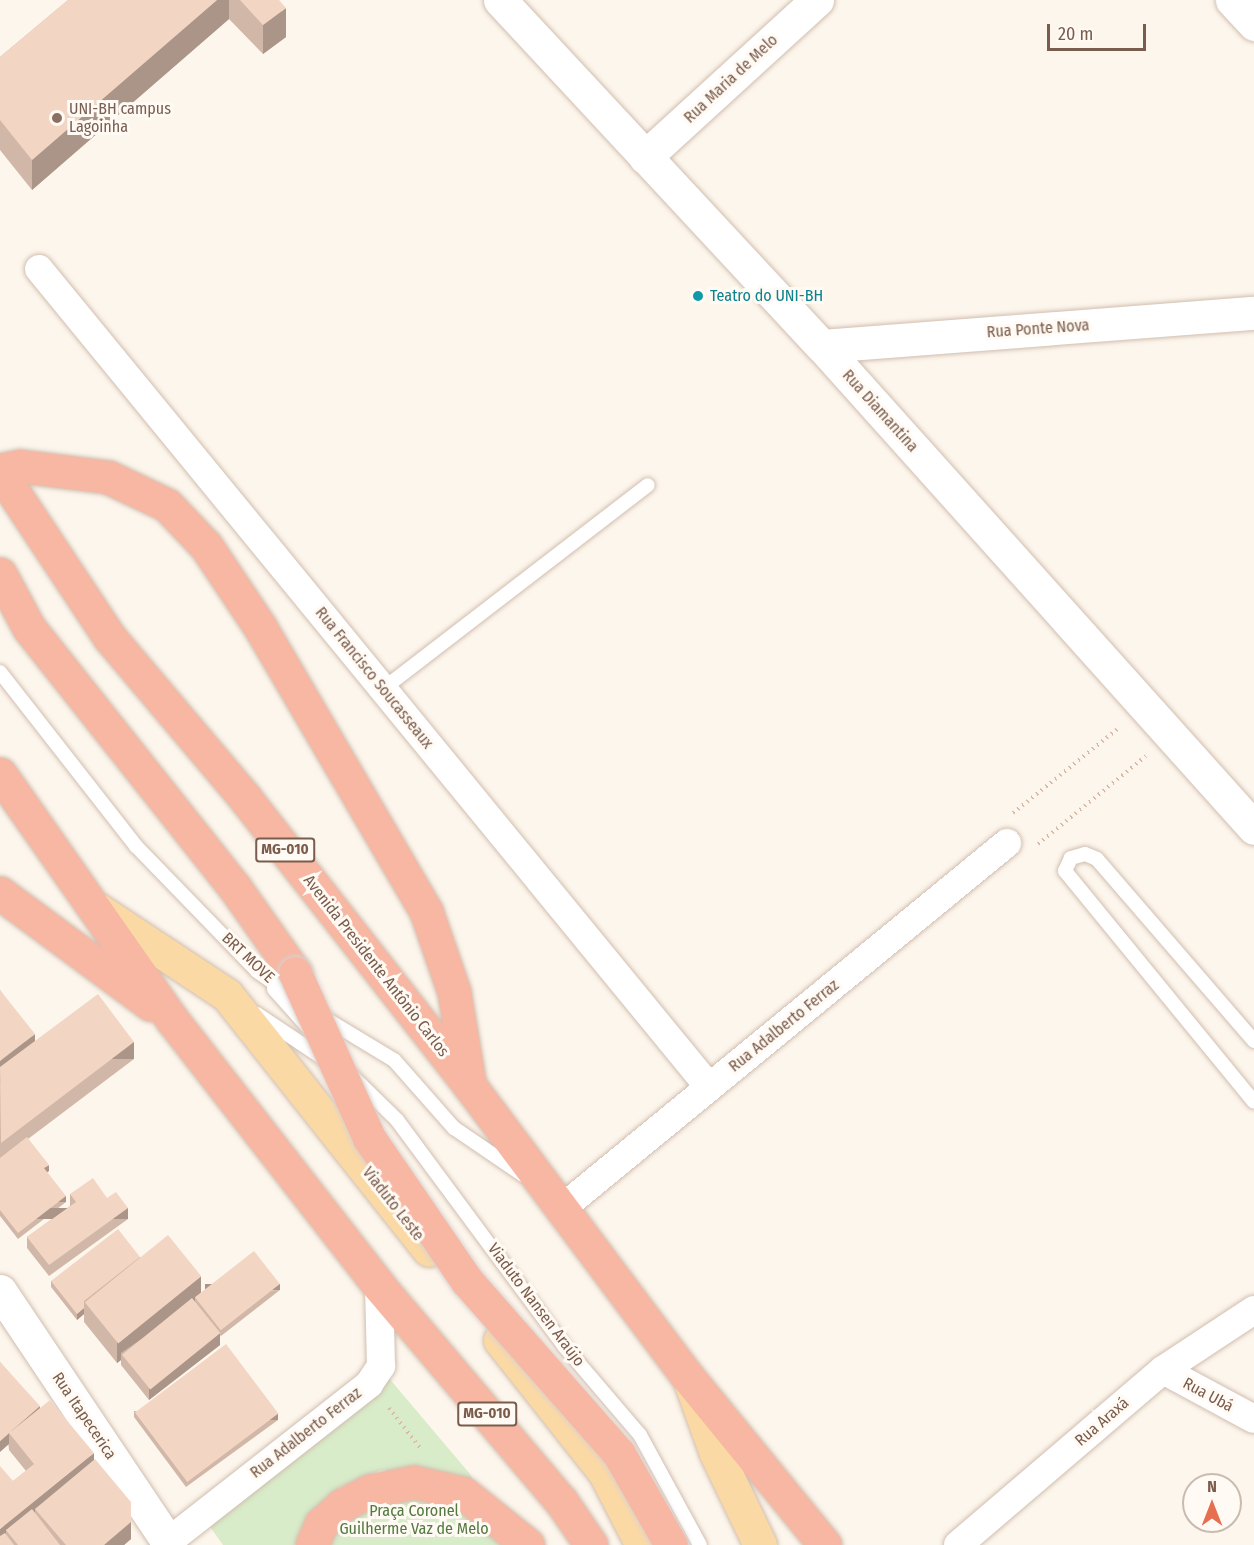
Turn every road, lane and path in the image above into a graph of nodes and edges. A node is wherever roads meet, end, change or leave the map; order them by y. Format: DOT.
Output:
graph roads {
  1 [pos="500,0"];
  2 [pos="817,0"];
  3 [pos="1232,0"];
  4 [pos="1254,24"];
  5 [pos="645,157"];
  6 [pos="39,269"];
  7 [pos="1254,313"];
  8 [pos="822,346"];
  9 [pos="0,471"];
  10 [pos="648,485"];
  11 [pos="0,574"];
  12 [pos="0,672"];
  13 [pos="383,689"];
  14 [pos="1146,706"];
  15 [pos="1173,734"];
  16 [pos="0,774"];
  17 [pos="1254,828"];
  18 [pos="1014,838"];
  19 [pos="0,893"];
  20 [pos="97,909"];
  21 [pos="257,971"];
  22 [pos="227,995"];
  23 [pos="172,1022"];
  24 [pos="1254,1041"];
  25 [pos="353,1078"];
  26 [pos="470,1086"];
  27 [pos="709,1087"];
  28 [pos="1254,1102"];
  29 [pos="553,1199"];
  30 [pos="379,1286"];
  31 [pos="0,1291"];
  32 [pos="1254,1310"];
  33 [pos="1163,1370"];
  34 [pos="687,1376"];
  35 [pos="359,1392"];
  36 [pos="1254,1419"];
  37 [pos="426,1485"];
  38 [pos="169,1544"];
  39 [pos="312,1545"];
  40 [pos="528,1545"];
  41 [pos="591,1545"];
  42 [pos="642,1545"];
  43 [pos="671,1545"];
  44 [pos="700,1545"];
  45 [pos="760,1545"];
  46 [pos="825,1545"];
  47 [pos="958,1545"];
  1 -- 5 [label="street, Rua Diamantina"];
  2 -- 5 [label="street, Rua Maria de Melo"];
  3 -- 4 [label="street"];
  5 -- 8 [label="street, Rua Diamantina"];
  6 -- 13 [label="street, Rua Francisco Soucasseaux"];
  7 -- 8 [label="street, Rua Ponte Nova"];
  8 -- 14 [label="street, Rua Diamantina"];
  9 -- 26 [label="highway, Avenida Presidente Antônio Carlos / MG-010"];
  9 -- 26 [label="highway"];
  10 -- 13 [label="lane"];
  11 -- 43 [label="highway, bridge"];
  12 -- 21 [label="lane, BRT MOVE"];
  13 -- 27 [label="street, Rua Francisco Soucasseaux"];
  14 -- 15 [label="street, Rua Diamantina"];
  14 -- 18 [label="path"];
  15 -- 17 [label="street, Rua Diamantina"];
  15 -- 18 [label="path"];
  16 -- 20 [label="highway, MG-010"];
  18 -- 27 [label="street, Rua Adalberto Ferraz"];
  19 -- 23 [label="highway"];
  20 -- 22 [label="main road, Viaduto Leste"];
  20 -- 23 [label="highway, MG-010"];
  21 -- 25 [label="lane, Viaduto Nansen Araújo"];
  21 -- 29 [label="lane, BRT MOVE"];
  22 -- 25 [label="lane, Viaduto Nansen Araújo"];
  22 -- 42 [label="main road, Viaduto Leste"];
  23 -- 30 [label="highway, MG-010"];
  24 -- 28 [label="lane"];
  25 -- 44 [label="lane, Viaduto Nansen Araújo"];
  26 -- 29 [label="highway, Avenida Presidente Antônio Carlos / MG-010"];
  27 -- 29 [label="street, Rua Adalberto Ferraz"];
  29 -- 34 [label="highway, Avenida Presidente Antônio Carlos / MG-010"];
  30 -- 35 [label="street, Rua Adalberto Ferraz"];
  30 -- 41 [label="highway, MG-010"];
  31 -- 38 [label="street, Rua Itapecerica"];
  32 -- 33 [label="street, Rua Araxá"];
  33 -- 36 [label="street, Rua Ubá"];
  33 -- 47 [label="street, Rua Araxá"];
  34 -- 45 [label="main road"];
  34 -- 46 [label="highway, Avenida Presidente Antônio Carlos"];
  35 -- 37 [label="path"];
  35 -- 38 [label="street, Rua Adalberto Ferraz"];
  37 -- 39 [label="highway"];
  37 -- 40 [label="highway"];
}
